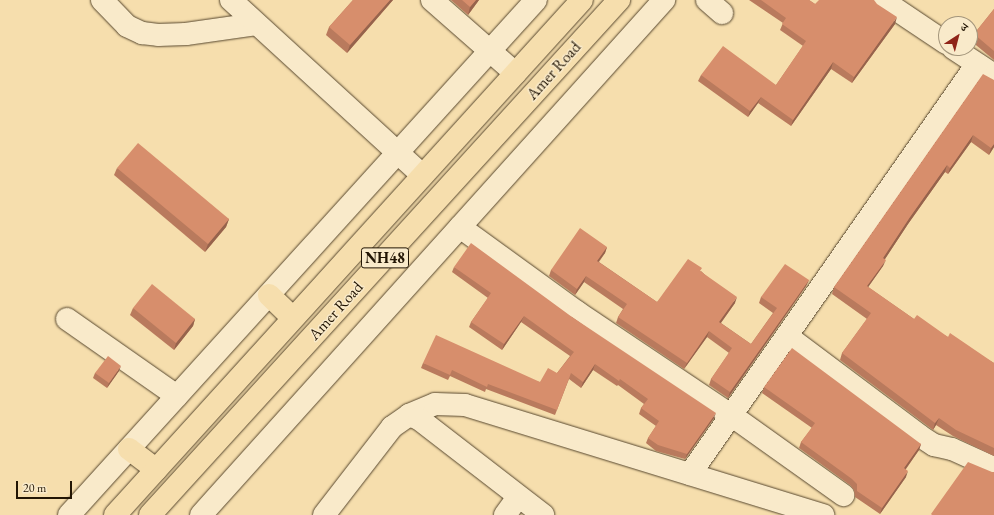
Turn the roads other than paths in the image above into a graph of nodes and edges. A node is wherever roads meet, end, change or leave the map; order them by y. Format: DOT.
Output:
graph roads {
  1 [pos="102,0"];
  2 [pos="231,0"];
  3 [pos="432,0"];
  4 [pos="536,0"];
  5 [pos="582,0"];
  6 [pos="619,0"];
  7 [pos="664,0"];
  8 [pos="882,0"];
  9 [pos="256,24"];
  10 [pos="938,38"];
  11 [pos="490,50"];
  12 [pos="966,56"];
  13 [pos="986,70"];
  14 [pos="515,73"];
  15 [pos="398,152"];
  16 [pos="422,175"];
  17 [pos="460,227"];
  18 [pos="269,295"];
  19 [pos="292,317"];
  20 [pos="67,319"];
  21 [pos="787,336"];
  22 [pos="177,396"];
  23 [pos="409,415"];
  24 [pos="731,415"];
  25 [pos="129,449"];
  26 [pos="994,468"];
  27 [pos="156,469"];
  28 [pos="690,474"];
  29 [pos="843,495"];
  30 [pos="518,497"];
  31 [pos="69,515"];
  32 [pos="114,515"];
  33 [pos="150,515"];
  34 [pos="200,515"];
  35 [pos="324,515"];
  36 [pos="505,515"];
  37 [pos="542,515"];
  38 [pos="823,515"];
  1 -- 9 [label="street"];
  2 -- 9 [label="street"];
  3 -- 11 [label="street"];
  4 -- 11 [label="street"];
  5 -- 14 [label="highway, Amer Road / NH48"];
  6 -- 33 [label="highway, Amer Road / NH48"];
  7 -- 17 [label="street"];
  8 -- 10 [label="street"];
  9 -- 15 [label="street"];
  11 -- 14 [label="street"];
  11 -- 15 [label="street"];
  12 -- 13 [label="street"];
  13 -- 21 [label="street"];
  14 -- 16 [label="highway, Amer Road / NH48"];
  15 -- 16 [label="street"];
  15 -- 18 [label="street"];
  16 -- 19 [label="highway, Amer Road / NH48"];
  17 -- 24 [label="street"];
  17 -- 34 [label="street"];
  18 -- 19 [label="highway"];
  18 -- 22 [label="street"];
  19 -- 27 [label="highway, Amer Road / NH48"];
  20 -- 22 [label="street"];
  21 -- 24 [label="street"];
  21 -- 26 [label="street"];
  22 -- 25 [label="street"];
  23 -- 28 [label="street"];
  23 -- 30 [label="street"];
  23 -- 35 [label="street"];
  24 -- 28 [label="street"];
  24 -- 29 [label="street"];
  25 -- 27 [label="highway"];
  25 -- 31 [label="street"];
  27 -- 32 [label="highway, Amer Road / NH48"];
  28 -- 38 [label="street"];
  30 -- 36 [label="street"];
  30 -- 37 [label="street"];
}
